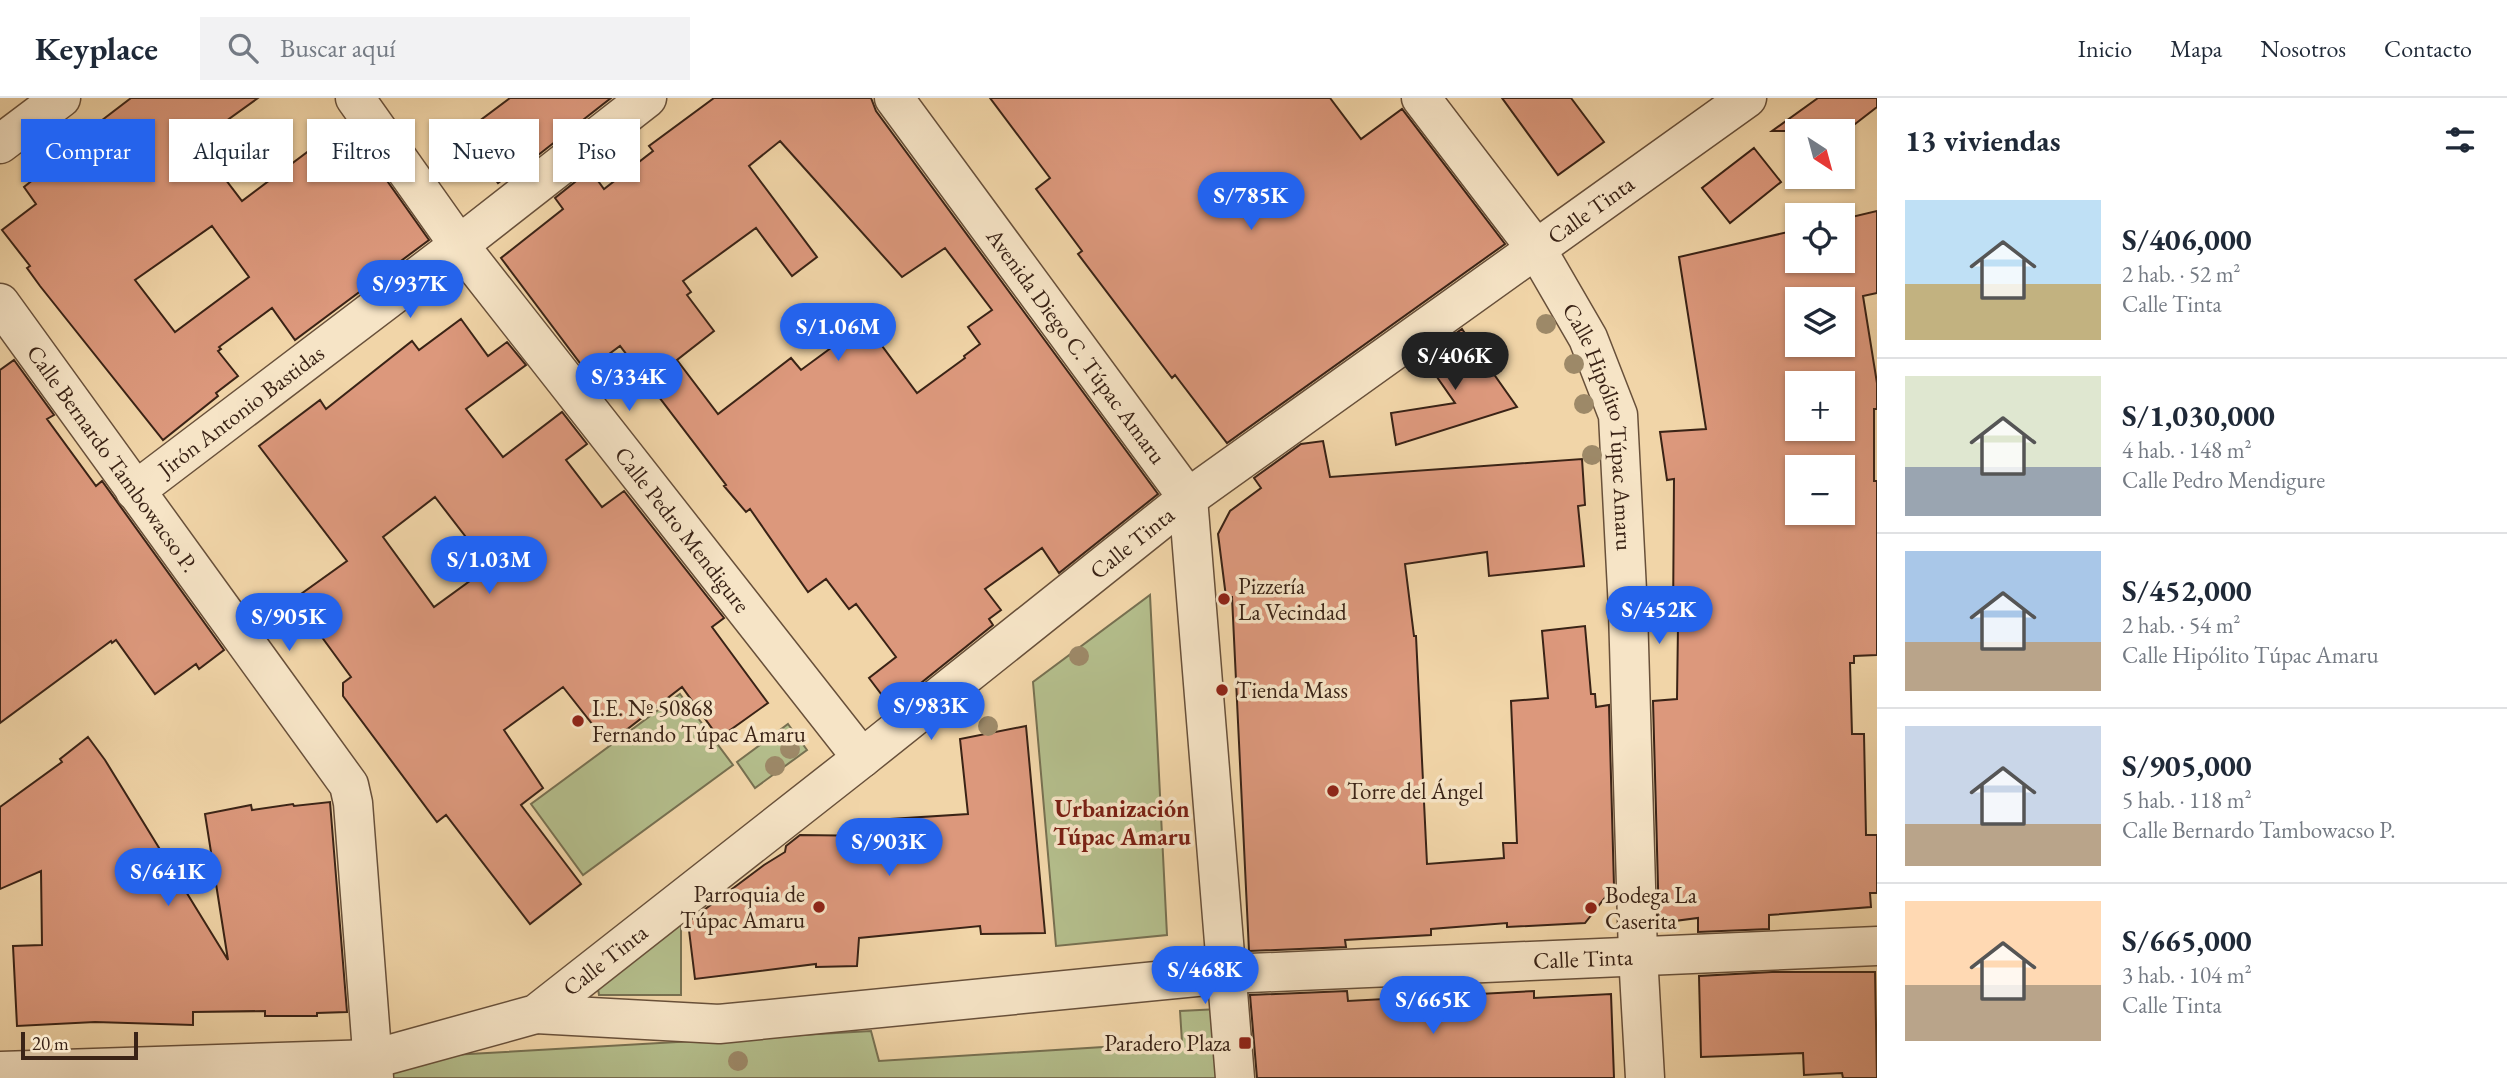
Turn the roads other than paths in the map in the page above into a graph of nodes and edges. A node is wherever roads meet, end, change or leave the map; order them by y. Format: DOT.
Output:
graph roads {
  1 [pos="61,98"];
  2 [pos="355,98"];
  3 [pos="647,98"];
  4 [pos="894,98"];
  5 [pos="1421,98"];
  6 [pos="1747,98"];
  7 [pos="0,144"];
  8 [pos="460,245"];
  9 [pos="1537,250"];
  10 [pos="0,303"];
  11 [pos="135,491"];
  12 [pos="1188,498"];
  13 [pos="862,758"];
  14 [pos="1877,946"];
  15 [pos="1639,955"];
  16 [pos="1227,974"];
  17 [pos="536,1014"];
  18 [pos="374,1068"];
  19 [pos="0,1071"];
  20 [pos="1235,1078"];
  21 [pos="1645,1078"];
  1 -- 7 [label="street"];
  2 -- 8 [label="street, Calle Pedro Mendigure"];
  3 -- 8 [label="street, Jirón Antonio Bastidas"];
  4 -- 12 [label="street, Avenida Diego C. Túpac Amaru"];
  5 -- 9 [label="street, Calle Hipólito Túpac Amaru"];
  6 -- 9 [label="street, Calle Tinta"];
  8 -- 11 [label="street, Jirón Antonio Bastidas"];
  8 -- 13 [label="street, Calle Pedro Mendigure"];
  9 -- 12 [label="street, Calle Tinta"];
  9 -- 15 [label="street, Calle Hipólito Túpac Amaru"];
  10 -- 11 [label="street, Calle Bernardo Tambowacso P."];
  11 -- 18 [label="street, Calle Bernardo Tambowacso P."];
  12 -- 13 [label="street, Calle Tinta"];
  12 -- 16 [label="street"];
  13 -- 17 [label="street, Calle Tinta"];
  14 -- 15 [label="street, Calle Tinta"];
  15 -- 16 [label="street, Calle Tinta"];
  15 -- 21 [label="street, Calle Hipólito Túpac Amaru"];
  16 -- 17 [label="street, Calle Tinta"];
  16 -- 20 [label="street"];
  17 -- 18 [label="street, Calle Tinta"];
  18 -- 19 [label="street, Calle Tinta"];
}
